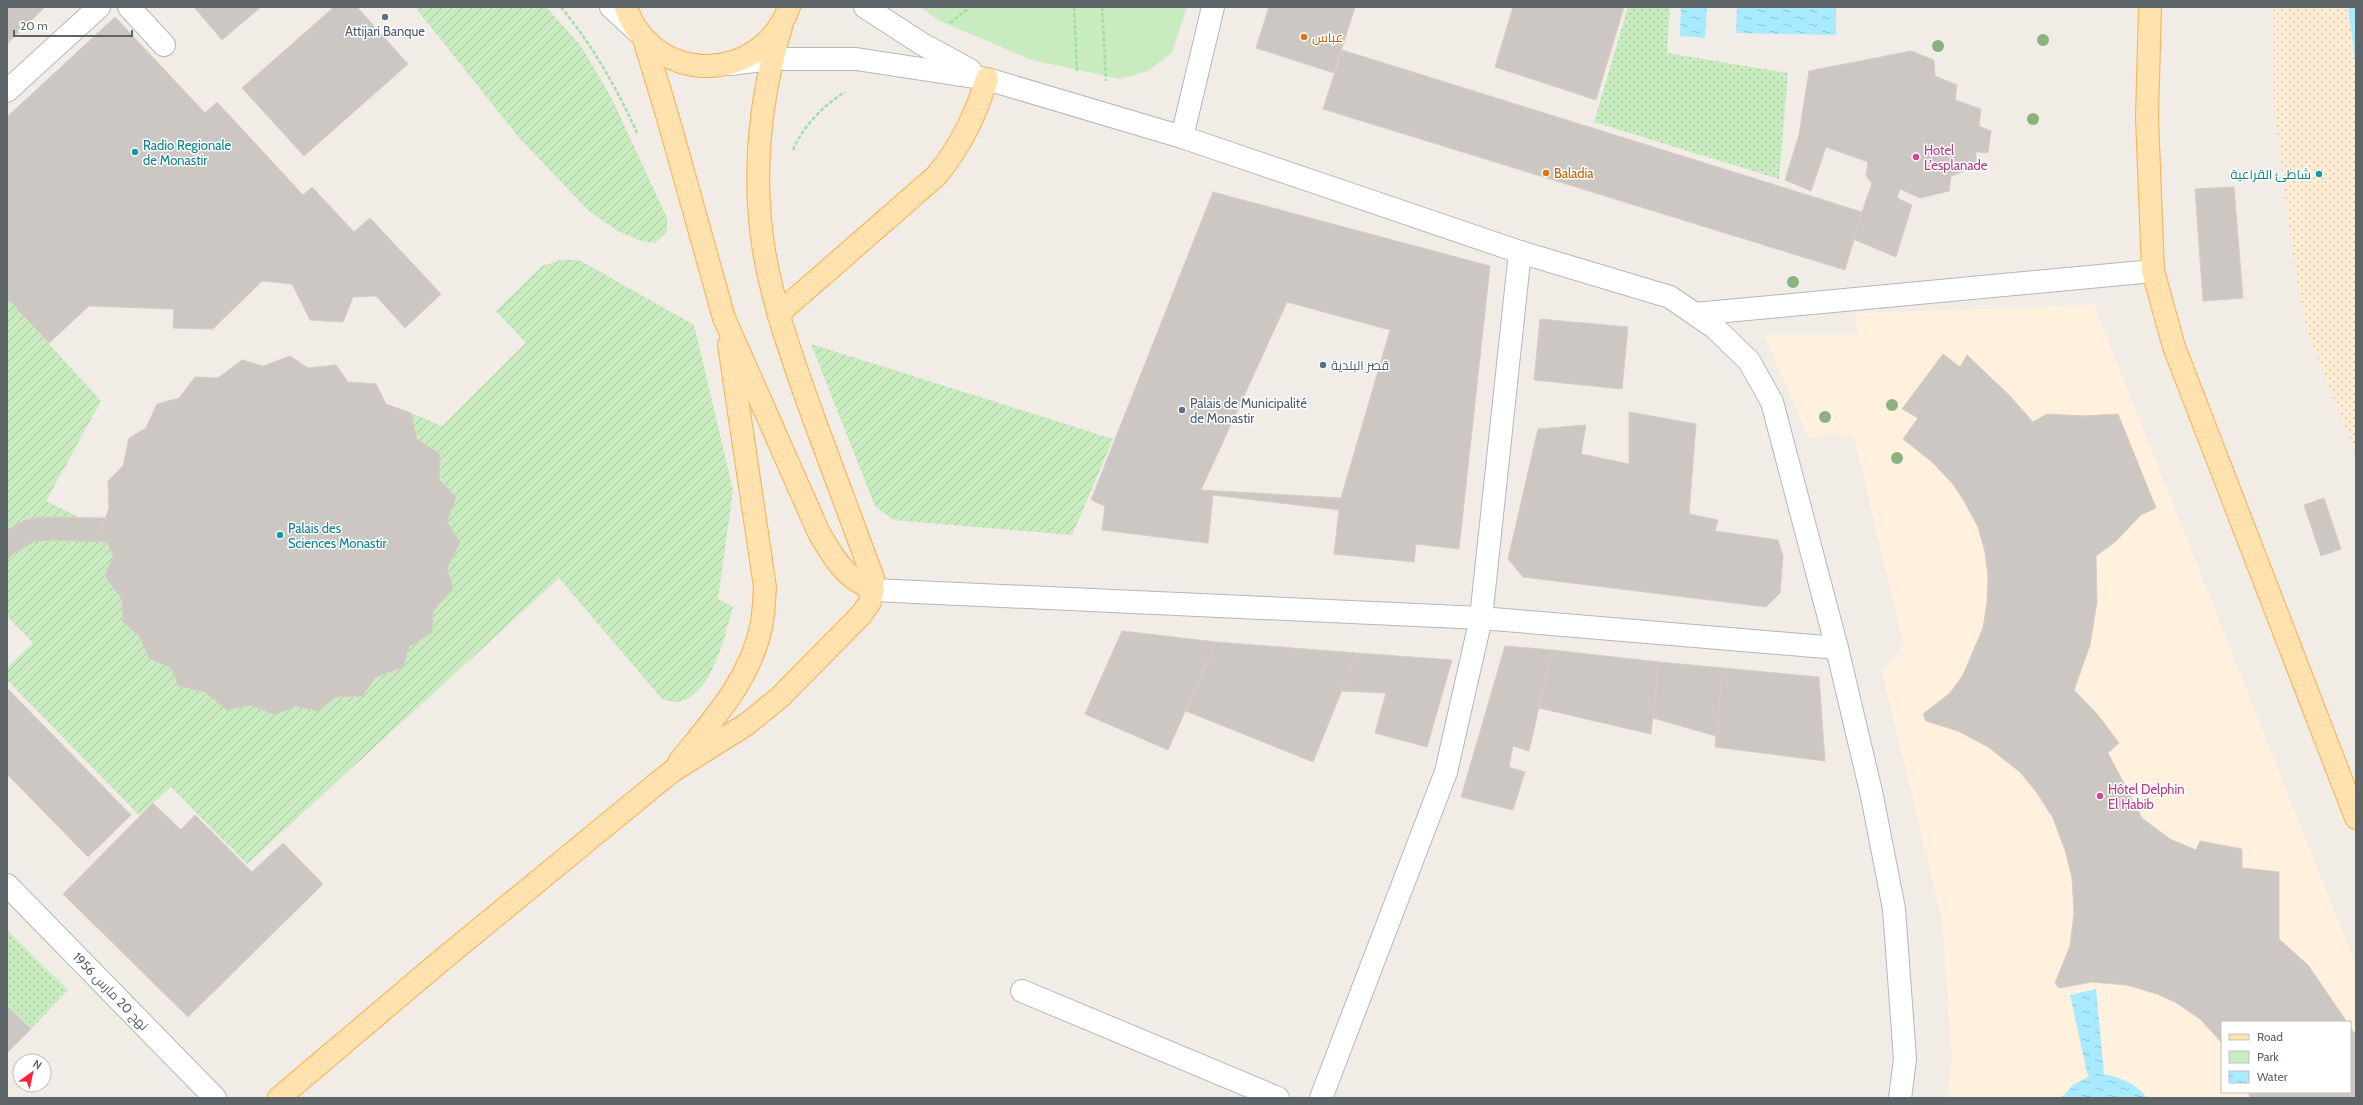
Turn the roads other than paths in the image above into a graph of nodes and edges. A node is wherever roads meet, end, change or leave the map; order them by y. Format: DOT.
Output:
graph roads {
  1 [pos="99,7"];
  2 [pos="129,7"];
  3 [pos="611,7"];
  4 [pos="626,7"];
  5 [pos="789,7"];
  6 [pos="865,7"];
  7 [pos="1214,7"];
  8 [pos="2150,7"];
  9 [pos="781,27"];
  10 [pos="641,35"];
  11 [pos="164,45"];
  12 [pos="772,59"];
  13 [pos="727,64"];
  14 [pos="987,79"];
  15 [pos="7,91"];
  16 [pos="1182,137"];
  17 [pos="1520,252"];
  18 [pos="2153,271"];
  19 [pos="778,314"];
  20 [pos="1695,314"];
  21 [pos="724,318"];
  22 [pos="873,590"];
  23 [pos="1481,618"];
  24 [pos="1837,648"];
  25 [pos="671,772"];
  26 [pos="2356,818"];
  27 [pos="7,885"];
  28 [pos="1022,991"];
  29 [pos="1326,1097"];
  30 [pos="215,1098"];
  31 [pos="279,1098"];
  32 [pos="1278,1098"];
  33 [pos="1900,1098"];
  1 -- 15 [label="street"];
  2 -- 11 [label="street"];
  3 -- 10 [label="street"];
  4 -- 10 [label="main road"];
  5 -- 9 [label="main road"];
  6 -- 14 [label="street"];
  7 -- 16 [label="street"];
  8 -- 18 [label="main road"];
  9 -- 12 [label="main road"];
  9 -- 13 [label="main road"];
  10 -- 13 [label="main road"];
  10 -- 21 [label="main road"];
  12 -- 13 [label="street"];
  12 -- 14 [label="street"];
  12 -- 19 [label="main road"];
  14 -- 16 [label="street"];
  14 -- 19 [label="main road"];
  16 -- 17 [label="street"];
  17 -- 20 [label="street"];
  17 -- 23 [label="street"];
  18 -- 20 [label="street"];
  18 -- 26 [label="main road"];
  19 -- 22 [label="main road"];
  20 -- 24 [label="street"];
  21 -- 22 [label="main road"];
  21 -- 25 [label="main road"];
  22 -- 23 [label="street"];
  22 -- 25 [label="main road"];
  23 -- 24 [label="street"];
  23 -- 29 [label="street"];
  24 -- 33 [label="street"];
  25 -- 31 [label="main road"];
  27 -- 30 [label="street, نهج 20 مارس 1956"];
  28 -- 32 [label="street"];
}
